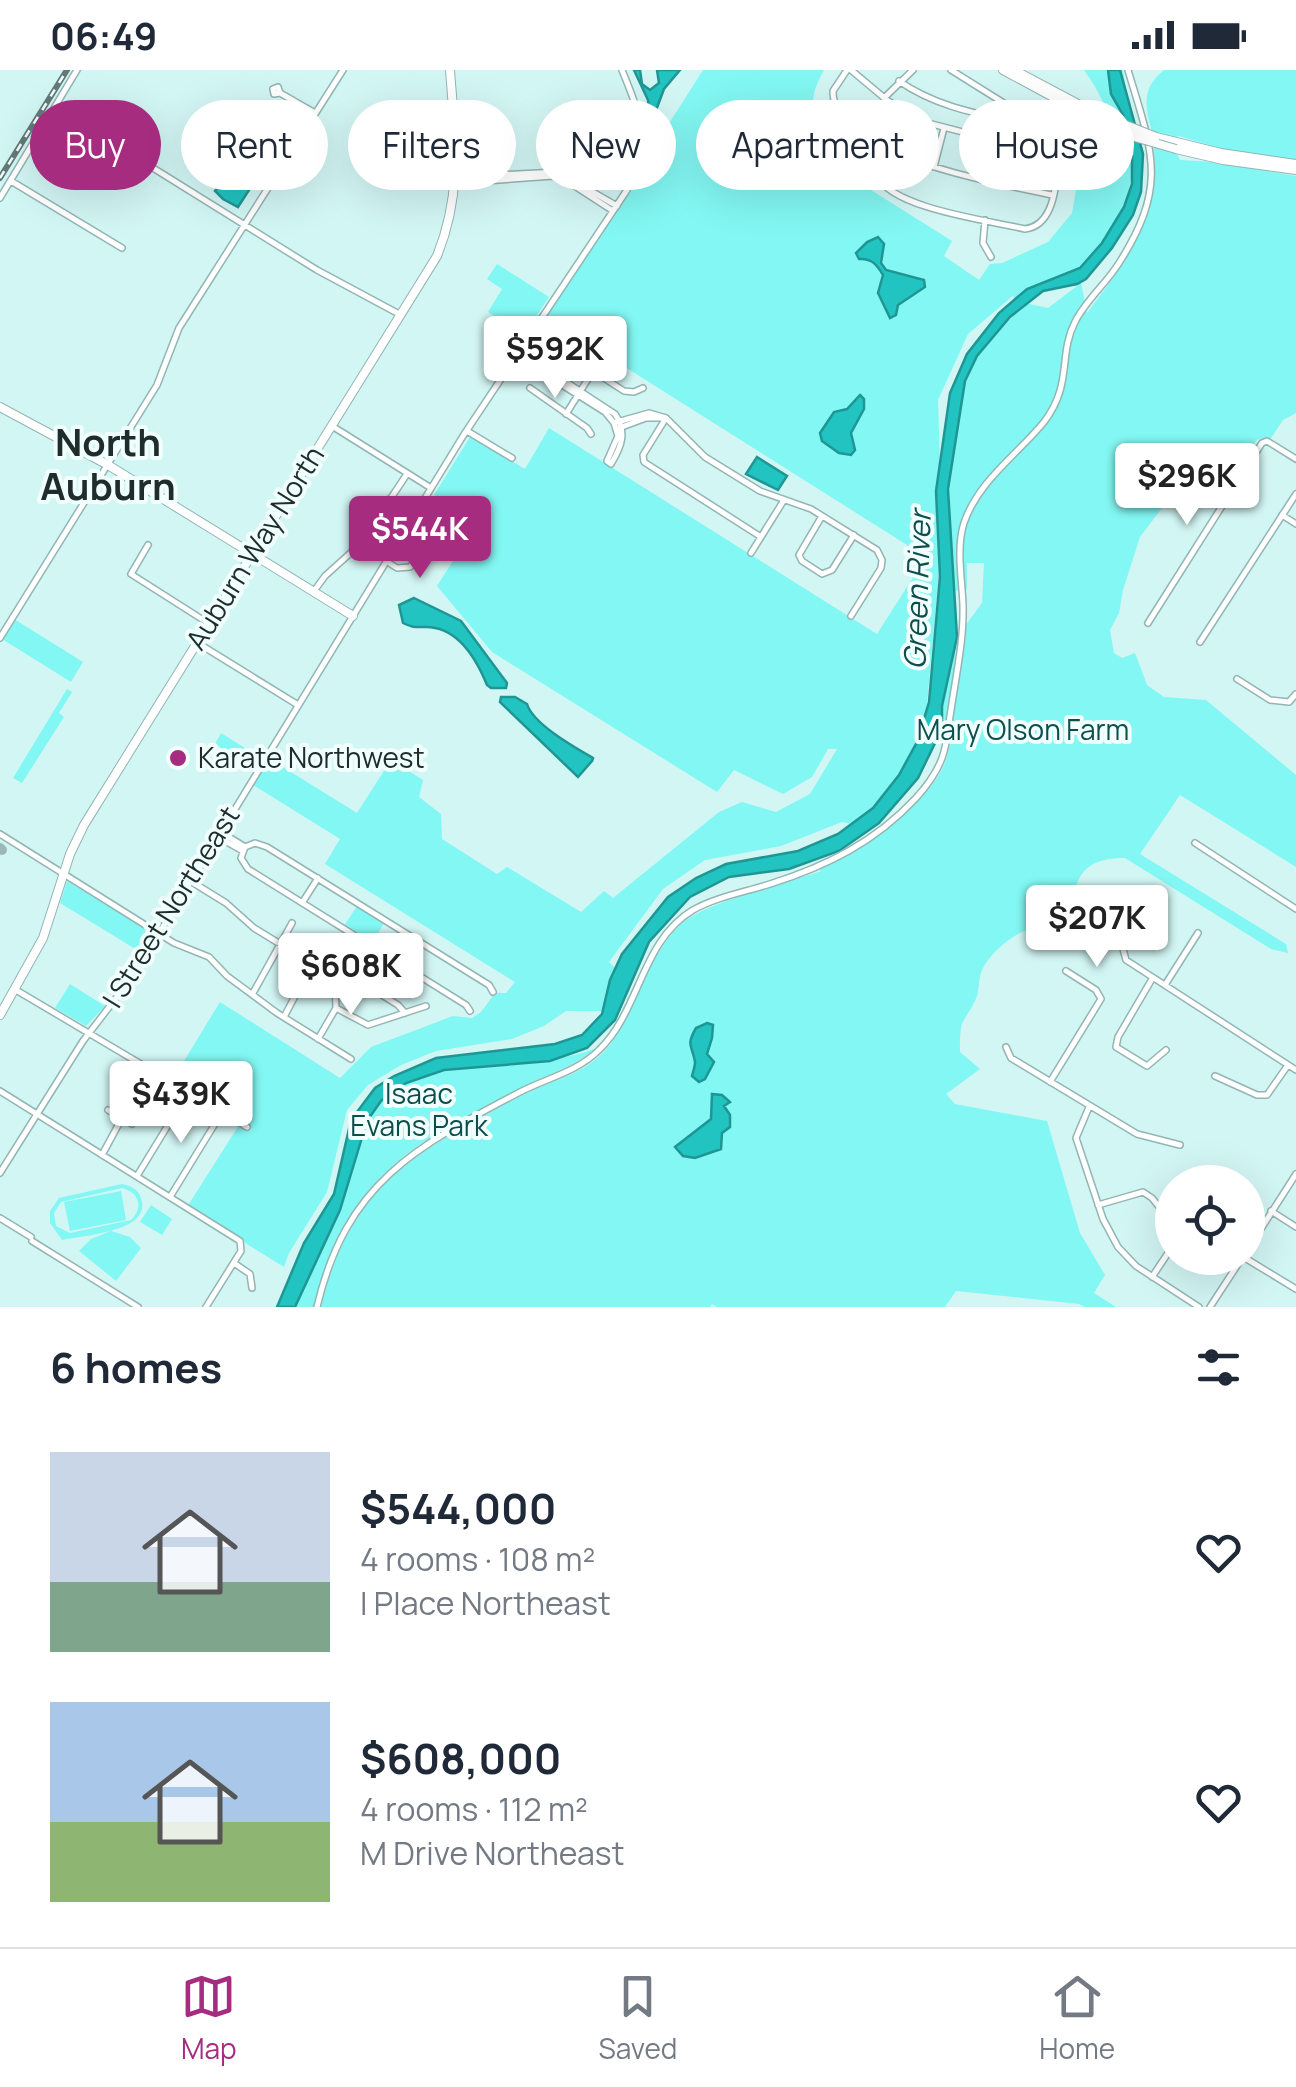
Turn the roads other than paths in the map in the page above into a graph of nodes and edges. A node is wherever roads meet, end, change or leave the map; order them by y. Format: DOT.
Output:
graph roads {
  1 [pos="77,70"];
  2 [pos="343,70"];
  3 [pos="450,70"];
  4 [pos="622,70"];
  5 [pos="849,70"];
  6 [pos="912,70"];
  7 [pos="952,70"];
  8 [pos="1002,70"];
  9 [pos="1014,70"];
  10 [pos="1128,70"];
  11 [pos="899,81"];
  12 [pos="280,93"];
  13 [pos="884,98"];
  14 [pos="60,100"];
  15 [pos="291,100"];
  16 [pos="323,100"];
  17 [pos="452,100"];
  18 [pos="834,100"];
  19 [pos="998,100"];
  20 [pos="1062,100"];
  21 [pos="1066,100"];
  22 [pos="959,109"];
  23 [pos="944,128"];
  24 [pos="959,132"];
  25 [pos="1134,136"];
  26 [pos="939,148"];
  27 [pos="30,149"];
  28 [pos="1296,167"];
  29 [pos="939,169"];
  30 [pos="161,174"];
  31 [pos="516,175"];
  32 [pos="10,181"];
  33 [pos="265,190"];
  34 [pos="456,190"];
  35 [pos="890,190"];
  36 [pos="1053,190"];
  37 [pos="1052,195"];
  38 [pos="0,198"];
  39 [pos="615,208"];
  40 [pos="985,220"];
  41 [pos="243,225"];
  42 [pos="122,248"];
  43 [pos="990,257"];
  44 [pos="402,316"];
  45 [pos="562,352"];
  46 [pos="517,354"];
  47 [pos="593,371"];
  48 [pos="530,388"];
  49 [pos="643,388"];
  50 [pos="579,393"];
  51 [pos="0,408"];
  52 [pos="566,414"];
  53 [pos="666,418"];
  54 [pos="618,425"];
  55 [pos="332,426"];
  56 [pos="467,430"];
  57 [pos="591,434"];
  58 [pos="512,458"];
  59 [pos="1296,458"];
  60 [pos="108,465"];
  61 [pos="407,474"];
  62 [pos="431,488"];
  63 [pos="1296,494"];
  64 [pos="784,500"];
  65 [pos="1282,515"];
  66 [pos="822,516"];
  67 [pos="1296,524"];
  68 [pos="443,527"];
  69 [pos="854,536"];
  70 [pos="761,537"];
  71 [pos="148,545"];
  72 [pos="252,553"];
  73 [pos="751,553"];
  74 [pos="386,561"];
  75 [pos="314,592"];
  76 [pos="353,616"];
  77 [pos="852,616"];
  78 [pos="208,624"];
  79 [pos="1148,624"];
  80 [pos="0,638"];
  81 [pos="196,642"];
  82 [pos="1200,642"];
  83 [pos="1237,679"];
  84 [pos="1296,694"];
  85 [pos="298,705"];
  86 [pos="0,834"];
  87 [pos="220,834"];
  88 [pos="1194,843"];
  89 [pos="244,849"];
  90 [pos="64,874"];
  91 [pos="318,878"];
  92 [pos="192,882"];
  93 [pos="302,903"];
  94 [pos="1112,904"];
  95 [pos="1296,910"];
  96 [pos="292,923"];
  97 [pos="1198,933"];
  98 [pos="160,934"];
  99 [pos="418,940"];
  100 [pos="323,943"];
  101 [pos="279,944"];
  102 [pos="311,964"];
  103 [pos="357,964"];
  104 [pos="402,965"];
  105 [pos="1066,972"];
  106 [pos="353,979"];
  107 [pos="1152,979"];
  108 [pos="335,984"];
  109 [pos="1164,986"];
  110 [pos="16,990"];
  111 [pos="493,992"];
  112 [pos="253,993"];
  113 [pos="426,1006"];
  114 [pos="336,1008"];
  115 [pos="470,1012"];
  116 [pos="405,1013"];
  117 [pos="0,1015"];
  118 [pos="284,1017"];
  119 [pos="88,1034"];
  120 [pos="318,1038"];
  121 [pos="1006,1047"];
  122 [pos="1166,1050"];
  123 [pos="351,1059"];
  124 [pos="1288,1065"];
  125 [pos="1296,1070"];
  126 [pos="1215,1076"];
  127 [pos="1050,1082"];
  128 [pos="0,1091"];
  129 [pos="187,1094"];
  130 [pos="1089,1107"];
  131 [pos="108,1110"];
  132 [pos="36,1114"];
  133 [pos="221,1114"];
  134 [pos="122,1118"];
  135 [pos="132,1124"];
  136 [pos="247,1127"];
  137 [pos="1180,1145"];
  138 [pos="102,1155"];
  139 [pos="0,1173"];
  140 [pos="1296,1174"];
  141 [pos="137,1176"];
  142 [pos="170,1196"];
  143 [pos="1155,1202"];
  144 [pos="1098,1205"];
  145 [pos="1271,1212"];
  146 [pos="0,1218"];
  147 [pos="1265,1222"];
  148 [pos="1296,1227"];
  149 [pos="234,1263"];
  150 [pos="1265,1271"];
  151 [pos="1155,1272"];
  152 [pos="1232,1275"];
  153 [pos="1152,1277"];
  154 [pos="252,1288"];
  155 [pos="1296,1289"];
  156 [pos="122,1296"];
  157 [pos="115,1307"];
  158 [pos="138,1307"];
  159 [pos="206,1307"];
  160 [pos="317,1307"];
  161 [pos="1199,1307"];
  162 [pos="1210,1307"];
  1 -- 14 [label="street"];
  2 -- 16 [label="street"];
  3 -- 17 [label="main road, Auburn Way North"];
  4 -- 39 [label="street, I Street Northeast"];
  5 -- 13 [label="street"];
  5 -- 18 [label="street"];
  6 -- 11 [label="street"];
  7 -- 19 [label="street"];
  8 -- 20 [label="main road"];
  9 -- 21 [label="main road"];
  10 -- 160 [label="street"];
  11 -- 13 [label="street"];
  11 -- 22 [label="street"];
  12 -- 15 [label="street"];
  13 -- 23 [label="street"];
  23 -- 24 [label="street"];
  23 -- 26 [label="street"];
  25 -- 28 [label="main road, bridge"];
  27 -- 32 [label="street"];
  29 -- 37 [label="street"];
  30 -- 41 [label="street"];
  31 -- 39 [label="street"];
  32 -- 38 [label="street"];
  32 -- 42 [label="street"];
  33 -- 41 [label="street"];
  34 -- 44 [label="main road, Auburn Way North"];
  35 -- 40 [label="street"];
  36 -- 37 [label="street"];
  37 -- 40 [label="street"];
  39 -- 46 [label="street, I Street Northeast"];
  40 -- 43 [label="street"];
  41 -- 44 [label="street"];
  41 -- 60 [label="street"];
  44 -- 55 [label="main road, Auburn Way North"];
  45 -- 47 [label="street"];
  46 -- 50 [label="street"];
  46 -- 56 [label="street, I Street Northeast"];
  47 -- 49 [label="street"];
  47 -- 50 [label="street"];
  48 -- 52 [label="street"];
  50 -- 52 [label="street"];
  50 -- 54 [label="street"];
  51 -- 60 [label="main road"];
  52 -- 57 [label="street"];
  53 -- 54 [label="street"];
  53 -- 64 [label="street"];
  53 -- 70 [label="street"];
  54 -- 54 [label="street"];
  55 -- 61 [label="street"];
  55 -- 72 [label="main road, Auburn Way North"];
  56 -- 58 [label="street"];
  56 -- 62 [label="street, I Street Northeast"];
  59 -- 79 [label="street"];
  60 -- 72 [label="main road"];
  60 -- 80 [label="street"];
  61 -- 62 [label="street"];
  61 -- 75 [label="street"];
  62 -- 74 [label="street, I Street Northeast"];
  63 -- 65 [label="street"];
  64 -- 66 [label="street"];
  64 -- 70 [label="street"];
  65 -- 67 [label="street"];
  65 -- 82 [label="street"];
  66 -- 69 [label="street"];
  66 -- 69 [label="street"];
  68 -- 74 [label="street"];
  69 -- 77 [label="street"];
  70 -- 73 [label="street"];
  71 -- 78 [label="street"];
  72 -- 75 [label="main road"];
  72 -- 78 [label="main road, Auburn Way North"];
  74 -- 76 [label="street, I Street Northeast"];
  75 -- 76 [label="main road"];
  76 -- 85 [label="street, I Street Northeast"];
  78 -- 81 [label="main road, Auburn Way North"];
  81 -- 85 [label="street"];
  81 -- 90 [label="main road, Auburn Way North"];
  83 -- 84 [label="street"];
  85 -- 87 [label="street, I Street Northeast"];
  86 -- 90 [label="street"];
  87 -- 89 [label="street"];
  87 -- 92 [label="street, I Street Northeast"];
  88 -- 95 [label="street"];
  89 -- 91 [label="street"];
  89 -- 93 [label="street"];
  90 -- 98 [label="street"];
  90 -- 110 [label="main road, Auburn Way North"];
  91 -- 93 [label="street"];
  91 -- 99 [label="street"];
  92 -- 98 [label="street, I Street Northeast"];
  92 -- 101 [label="street"];
  93 -- 104 [label="street"];
  94 -- 107 [label="street"];
  96 -- 101 [label="street"];
  97 -- 109 [label="street"];
  98 -- 112 [label="street"];
  98 -- 119 [label="street, I Street Northeast"];
  99 -- 104 [label="street"];
  99 -- 111 [label="street"];
  100 -- 102 [label="street"];
  101 -- 102 [label="street"];
  101 -- 112 [label="street"];
  102 -- 108 [label="street"];
  102 -- 118 [label="street"];
  103 -- 106 [label="street"];
  104 -- 115 [label="street"];
  105 -- 127 [label="street"];
  106 -- 108 [label="street"];
  106 -- 116 [label="street"];
  107 -- 109 [label="street"];
  107 -- 122 [label="street"];
  108 -- 114 [label="street"];
  109 -- 124 [label="street"];
  110 -- 117 [label="main road, Auburn Way North"];
  110 -- 119 [label="street"];
  112 -- 118 [label="street"];
  113 -- 116 [label="street"];
  114 -- 116 [label="street"];
  114 -- 120 [label="street"];
  118 -- 120 [label="street"];
  119 -- 129 [label="street"];
  119 -- 132 [label="street, I Street Northeast"];
  120 -- 123 [label="street"];
  121 -- 127 [label="street"];
  124 -- 125 [label="street"];
  124 -- 126 [label="street"];
  127 -- 130 [label="street"];
  128 -- 132 [label="street"];
  129 -- 133 [label="street"];
  129 -- 141 [label="street"];
  130 -- 137 [label="street"];
  130 -- 144 [label="street"];
  131 -- 134 [label="street"];
  132 -- 138 [label="street"];
  132 -- 139 [label="street, I Street Northeast"];
  133 -- 136 [label="street"];
  133 -- 142 [label="street"];
  134 -- 135 [label="street"];
  134 -- 138 [label="street"];
  138 -- 141 [label="street"];
  140 -- 145 [label="street"];
  141 -- 142 [label="street"];
  142 -- 149 [label="street"];
  143 -- 144 [label="street"];
  144 -- 153 [label="street"];
  145 -- 147 [label="street"];
  145 -- 148 [label="street"];
  146 -- 156 [label="street"];
  149 -- 154 [label="street"];
  149 -- 159 [label="street"];
  150 -- 155 [label="street"];
  151 -- 153 [label="street"];
  152 -- 162 [label="street"];
  153 -- 161 [label="street"];
  156 -- 157 [label="street"];
  156 -- 158 [label="street"];
}
